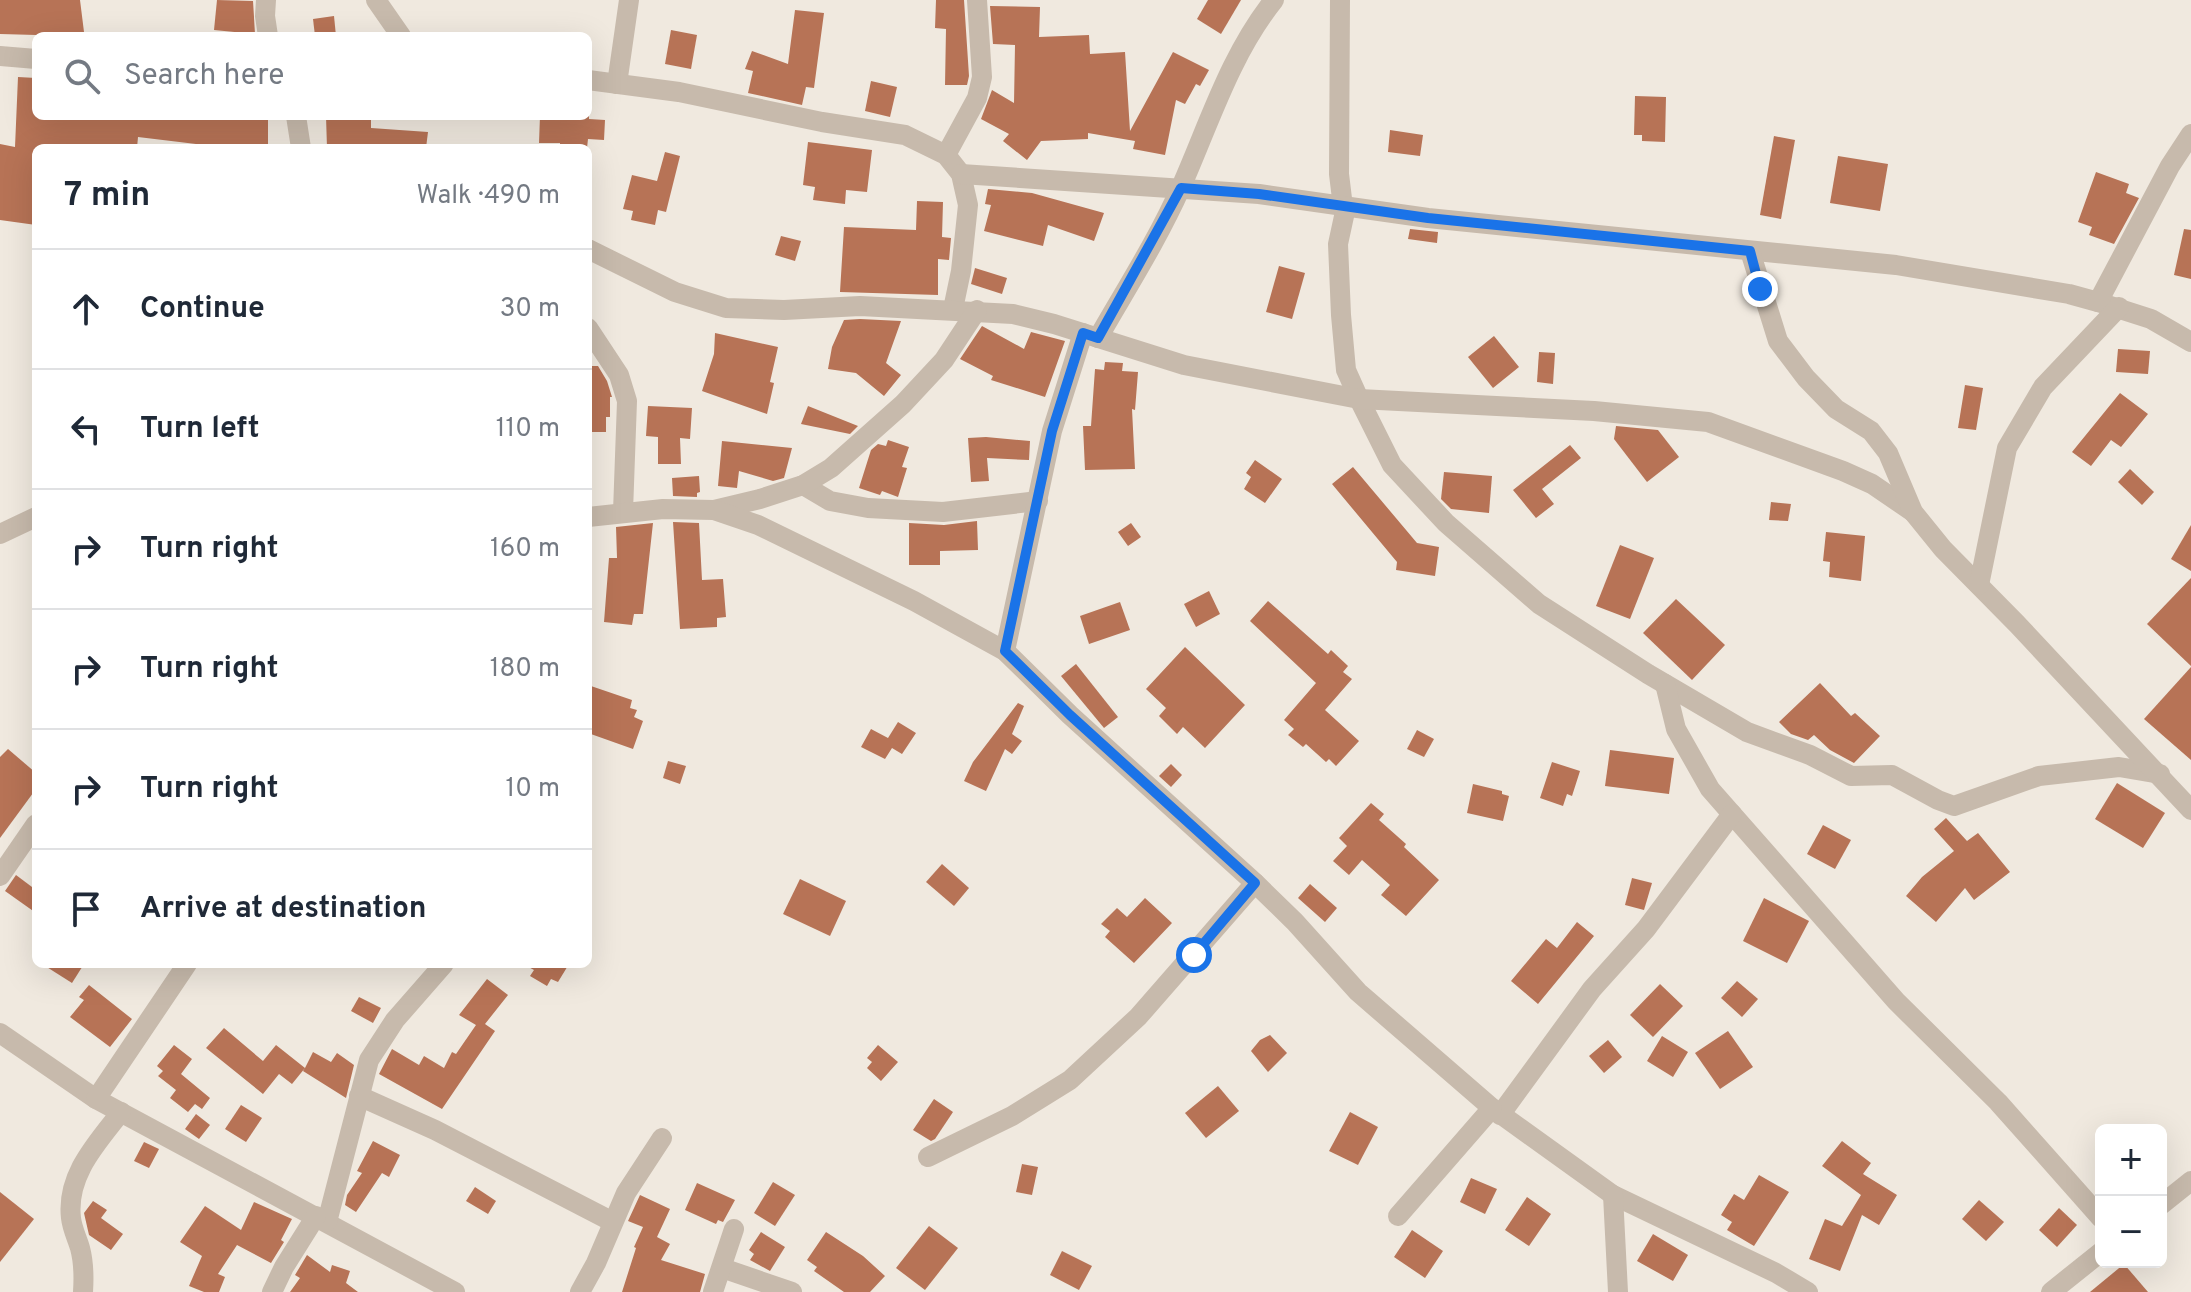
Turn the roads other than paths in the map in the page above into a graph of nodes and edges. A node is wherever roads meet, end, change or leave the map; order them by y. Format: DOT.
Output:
graph roads {
  1 [pos="266,0"];
  2 [pos="376,0"];
  3 [pos="629,0"];
  4 [pos="977,0"];
  5 [pos="1274,0"];
  6 [pos="1340,0"];
  7 [pos="267,32"];
  8 [pos="398,32"];
  9 [pos="0,56"];
  10 [pos="32,59"];
  11 [pos="592,81"];
  12 [pos="617,84"];
  13 [pos="297,120"];
  14 [pos="2191,134"];
  15 [pos="300,144"];
  16 [pos="946,155"];
  17 [pos="961,174"];
  18 [pos="1181,188"];
  19 [pos="1344,207"];
  20 [pos="592,251"];
  21 [pos="1750,251"];
  22 [pos="2098,302"];
  23 [pos="2119,307"];
  24 [pos="953,309"];
  25 [pos="977,310"];
  26 [pos="592,334"];
  27 [pos="1091,336"];
  28 [pos="2191,342"];
  29 [pos="1359,399"];
  30 [pos="803,485"];
  31 [pos="1038,501"];
  32 [pos="714,510"];
  33 [pos="623,512"];
  34 [pos="1913,512"];
  35 [pos="592,516"];
  36 [pos="32,519"];
  37 [pos="0,534"];
  38 [pos="1979,585"];
  39 [pos="1005,651"];
  40 [pos="1665,684"];
  41 [pos="2160,774"];
  42 [pos="2189,804"];
  43 [pos="1732,814"];
  44 [pos="32,830"];
  45 [pos="0,876"];
  46 [pos="1255,883"];
  47 [pos="184,968"];
  48 [pos="440,968"];
  49 [pos="0,1033"];
  50 [pos="359,1096"];
  51 [pos="96,1099"];
  52 [pos="121,1112"];
  53 [pos="1496,1112"];
  54 [pos="662,1138"];
  55 [pos="928,1157"];
  56 [pos="2191,1181"];
  57 [pos="1613,1195"];
  58 [pos="2167,1200"];
  59 [pos="2095,1211"];
  60 [pos="1398,1216"];
  61 [pos="321,1219"];
  62 [pos="613,1222"];
  63 [pos="734,1229"];
  64 [pos="2095,1257"];
  65 [pos="722,1268"];
  66 [pos="83,1292"];
  67 [pos="272,1292"];
  68 [pos="455,1292"];
  69 [pos="580,1292"];
  70 [pos="713,1292"];
  71 [pos="792,1292"];
  72 [pos="1618,1292"];
  73 [pos="1808,1292"];
  74 [pos="2051,1292"];
  1 -- 7 [label="street"];
  2 -- 8 [label="street"];
  3 -- 12 [label="street"];
  4 -- 16 [label="street"];
  5 -- 18 [label="street"];
  6 -- 19 [label="street"];
  9 -- 10 [label="street"];
  11 -- 12 [label="street"];
  12 -- 16 [label="street"];
  13 -- 15 [label="street"];
  14 -- 22 [label="street"];
  16 -- 17 [label="street"];
  17 -- 18 [label="street"];
  17 -- 24 [label="street"];
  18 -- 19 [label="street"];
  18 -- 27 [label="street"];
  19 -- 21 [label="street"];
  19 -- 29 [label="street"];
  20 -- 24 [label="street"];
  21 -- 22 [label="street"];
  21 -- 34 [label="street"];
  22 -- 23 [label="street"];
  23 -- 28 [label="street"];
  23 -- 38 [label="street"];
  24 -- 25 [label="street"];
  25 -- 27 [label="street"];
  25 -- 30 [label="street"];
  26 -- 33 [label="street"];
  27 -- 29 [label="street"];
  27 -- 31 [label="street"];
  29 -- 34 [label="street"];
  29 -- 40 [label="street"];
  30 -- 31 [label="street"];
  30 -- 32 [label="street"];
  31 -- 39 [label="street"];
  32 -- 33 [label="street"];
  32 -- 39 [label="street"];
  33 -- 35 [label="street"];
  34 -- 38 [label="street"];
  36 -- 37 [label="street"];
  38 -- 41 [label="street"];
  39 -- 46 [label="street"];
  40 -- 41 [label="street"];
  40 -- 43 [label="street"];
  41 -- 42 [label="street"];
  43 -- 53 [label="street"];
  43 -- 59 [label="street"];
  44 -- 45 [label="street"];
  46 -- 53 [label="street"];
  46 -- 55 [label="street"];
  47 -- 51 [label="street"];
  48 -- 50 [label="street"];
  49 -- 51 [label="street"];
  50 -- 61 [label="street"];
  50 -- 62 [label="street"];
  51 -- 52 [label="street"];
  52 -- 61 [label="street"];
  52 -- 66 [label="street"];
  53 -- 57 [label="street"];
  53 -- 60 [label="street"];
  54 -- 62 [label="street"];
  56 -- 58 [label="street"];
  57 -- 72 [label="street"];
  57 -- 73 [label="street"];
  61 -- 67 [label="street"];
  61 -- 68 [label="street"];
  62 -- 69 [label="street"];
  63 -- 65 [label="street"];
  64 -- 74 [label="street"];
  65 -- 70 [label="street"];
  65 -- 71 [label="street"];
}
